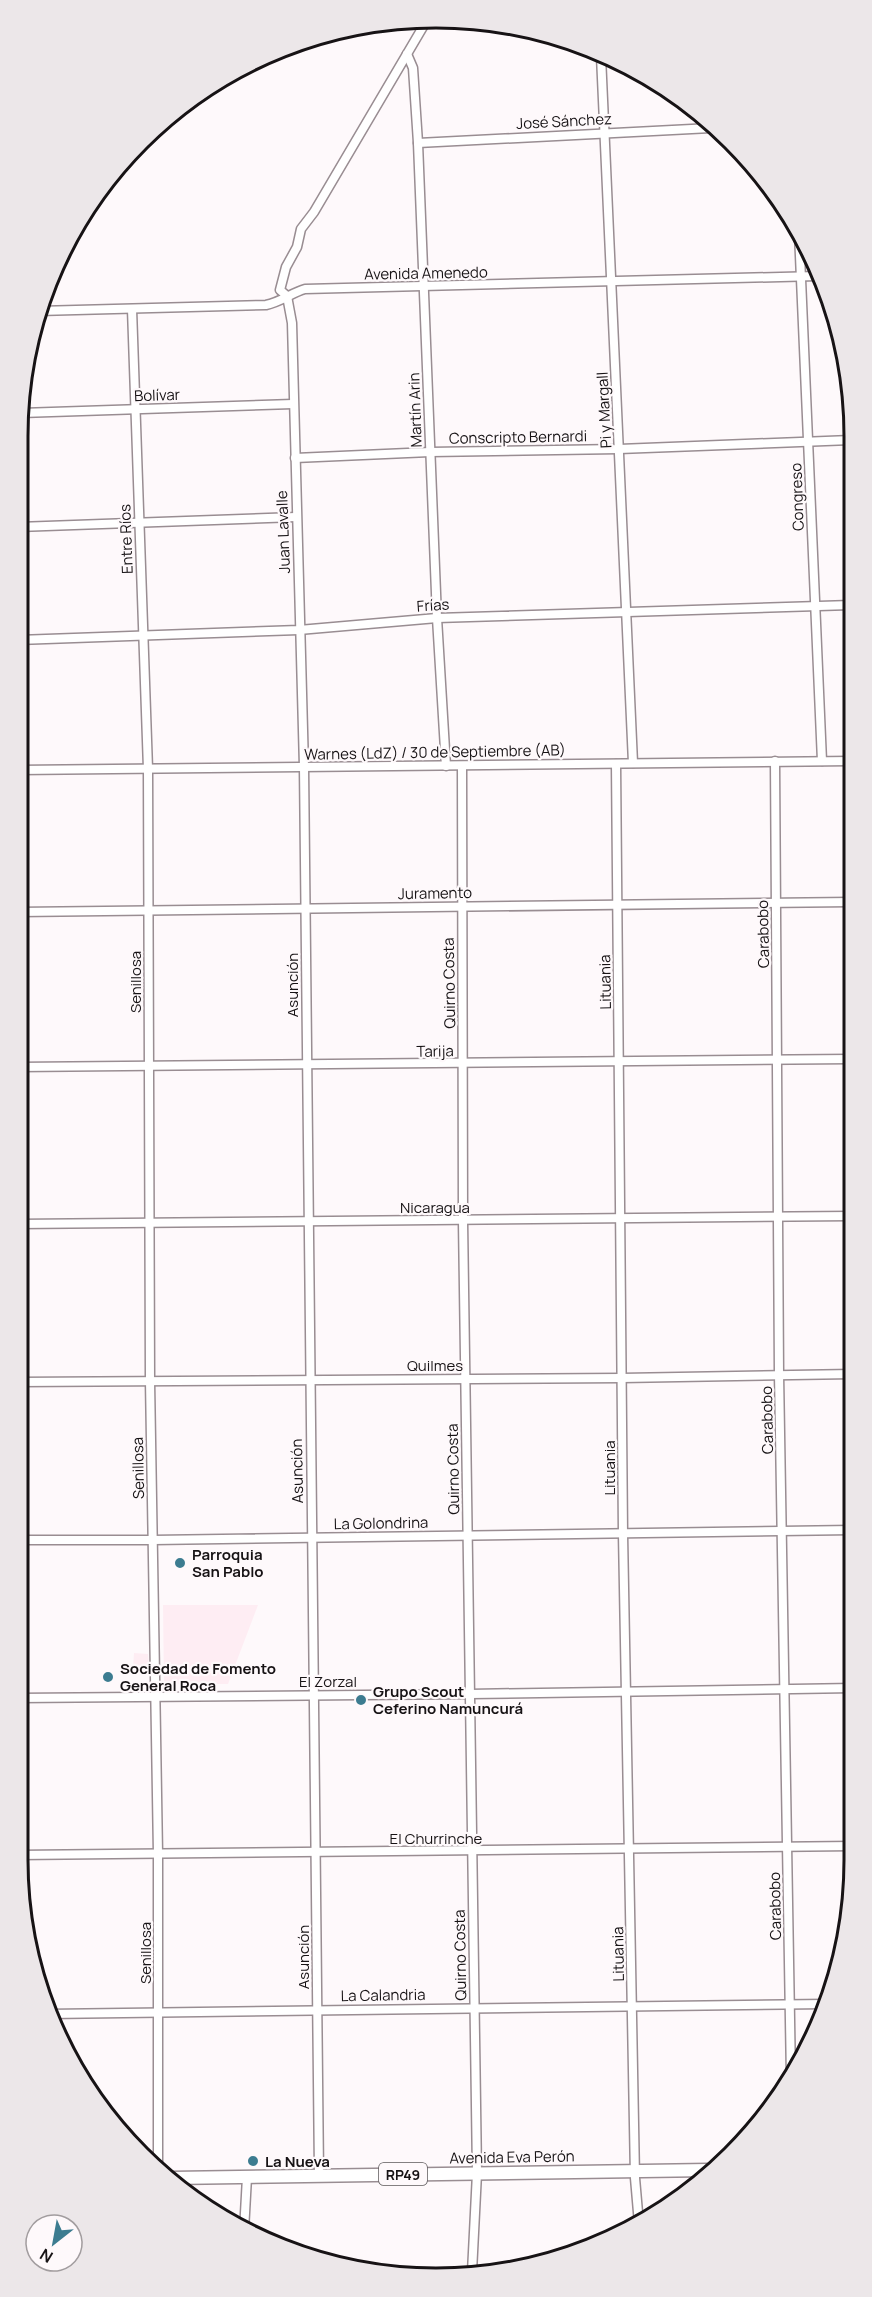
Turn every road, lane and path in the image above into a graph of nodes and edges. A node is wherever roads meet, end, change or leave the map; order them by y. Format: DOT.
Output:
graph roads {
  1 [pos="422,29"];
  2 [pos="407,54"];
  3 [pos="602,64"];
  4 [pos="703,128"];
  5 [pos="606,132"];
  6 [pos="418,143"];
  7 [pos="800,254"];
  8 [pos="801,276"];
  9 [pos="810,276"];
  10 [pos="612,281"];
  11 [pos="424,287"];
  12 [pos="287,296"];
  13 [pos="132,309"];
  14 [pos="48,311"];
  15 [pos="293,404"];
  16 [pos="136,409"];
  17 [pos="29,413"];
  18 [pos="844,440"];
  19 [pos="809,442"];
  20 [pos="619,449"];
  21 [pos="430,452"];
  22 [pos="295,458"];
  23 [pos="296,518"];
  24 [pos="139,524"];
  25 [pos="28,527"];
  26 [pos="844,605"];
  27 [pos="815,606"];
  28 [pos="627,613"];
  29 [pos="437,618"];
  30 [pos="299,630"];
  31 [pos="143,635"];
  32 [pos="28,640"];
  33 [pos="844,760"];
  34 [pos="775,761"];
  35 [pos="822,761"];
  36 [pos="616,764"];
  37 [pos="633,764"];
  38 [pos="446,766"];
  39 [pos="462,766"];
  40 [pos="304,767"];
  41 [pos="148,769"];
  42 [pos="28,770"];
  43 [pos="844,902"];
  44 [pos="777,903"];
  45 [pos="618,905"];
  46 [pos="462,906"];
  47 [pos="306,909"];
  48 [pos="147,910"];
  49 [pos="28,912"];
  50 [pos="778,1059"];
  51 [pos="844,1059"];
  52 [pos="620,1061"];
  53 [pos="464,1064"];
  54 [pos="306,1066"];
  55 [pos="28,1067"];
  56 [pos="149,1067"];
  57 [pos="844,1216"];
  58 [pos="779,1217"];
  59 [pos="620,1219"];
  60 [pos="309,1221"];
  61 [pos="463,1221"];
  62 [pos="28,1224"];
  63 [pos="149,1224"];
  64 [pos="780,1374"];
  65 [pos="844,1374"];
  66 [pos="466,1378"];
  67 [pos="622,1378"];
  68 [pos="310,1379"];
  69 [pos="150,1381"];
  70 [pos="28,1382"];
  71 [pos="844,1530"];
  72 [pos="783,1531"];
  73 [pos="623,1534"];
  74 [pos="468,1535"];
  75 [pos="311,1537"];
  76 [pos="28,1540"];
  77 [pos="153,1540"];
  78 [pos="844,1688"];
  79 [pos="786,1689"];
  80 [pos="627,1691"];
  81 [pos="314,1694"];
  82 [pos="470,1694"];
  83 [pos="155,1697"];
  84 [pos="28,1698"];
  85 [pos="844,1846"];
  86 [pos="788,1847"];
  87 [pos="629,1849"];
  88 [pos="472,1851"];
  89 [pos="316,1852"];
  90 [pos="158,1854"];
  91 [pos="28,1855"];
  92 [pos="790,2004"];
  93 [pos="817,2004"];
  94 [pos="632,2006"];
  95 [pos="474,2007"];
  96 [pos="317,2009"];
  97 [pos="158,2012"];
  98 [pos="59,2014"];
  99 [pos="791,2061"];
  100 [pos="158,2158"];
  101 [pos="701,2170"];
  102 [pos="635,2171"];
  103 [pos="477,2173"];
  104 [pos="319,2174"];
  105 [pos="247,2177"];
  106 [pos="180,2178"];
  107 [pos="638,2215"];
  108 [pos="245,2220"];
  109 [pos="472,2267"];
  1 -- 2 [label="street"];
  2 -- 6 [label="street, Martín Arin"];
  2 -- 12 [label="street, Juan Lavalle"];
  3 -- 5 [label="street, Pi y Margall"];
  4 -- 5 [label="street, José Sánchez"];
  5 -- 6 [label="street, José Sánchez"];
  5 -- 10 [label="street, Pi y Margall"];
  6 -- 11 [label="street, Martín Arin"];
  7 -- 8 [label="street, Congreso"];
  8 -- 9 [label="street, Avenida Amenedo"];
  8 -- 10 [label="street, Avenida Amenedo"];
  8 -- 19 [label="street, Congreso"];
  10 -- 11 [label="street, Avenida Amenedo"];
  10 -- 20 [label="street, Pi y Margall"];
  11 -- 12 [label="street, Avenida Amenedo"];
  11 -- 21 [label="street, Martín Arin"];
  12 -- 13 [label="street, Avenida Amenedo"];
  12 -- 15 [label="street, Juan Lavalle"];
  13 -- 14 [label="street, Avenida Amenedo"];
  13 -- 16 [label="street, Entre Ríos"];
  15 -- 16 [label="street, Bolívar"];
  15 -- 22 [label="street, Juan Lavalle"];
  16 -- 17 [label="street, Bolívar"];
  16 -- 24 [label="street, Entre Ríos"];
  18 -- 19 [label="street, Conscripto Bernardi"];
  19 -- 20 [label="street, Conscripto Bernardi"];
  19 -- 27 [label="street, Congreso"];
  20 -- 21 [label="street, Conscripto Bernardi"];
  20 -- 28 [label="street, Pi y Margall"];
  21 -- 22 [label="street, Conscripto Bernardi"];
  21 -- 29 [label="street, Martín Arin"];
  22 -- 23 [label="street, Juan Lavalle"];
  23 -- 24 [label="street"];
  23 -- 30 [label="street, Juan Lavalle"];
  24 -- 25 [label="street"];
  24 -- 31 [label="street, Entre Ríos"];
  26 -- 27 [label="street, Frías"];
  27 -- 28 [label="street, Frías"];
  27 -- 35 [label="street, Congreso"];
  28 -- 29 [label="street, Frías"];
  28 -- 37 [label="street, Pi y Margall"];
  29 -- 30 [label="street, Frías"];
  29 -- 38 [label="street, Martín Arin"];
  30 -- 31 [label="street, Frías"];
  30 -- 40 [label="street, Juan Lavalle"];
  31 -- 32 [label="street, Frías"];
  31 -- 41 [label="street, Entre Ríos"];
  33 -- 35 [label="street, Warnes (LdZ) / 30 de Septiembre (AB)"];
  34 -- 35 [label="street, Warnes (LdZ) / 30 de Septiembre (AB)"];
  34 -- 37 [label="street, Warnes (LdZ) / 30 de Septiembre (AB)"];
  34 -- 44 [label="street, Carabobo"];
  36 -- 37 [label="street, Warnes (LdZ) / 30 de Septiembre (AB)"];
  36 -- 39 [label="street, Warnes (LdZ) / 30 de Septiembre (AB)"];
  36 -- 45 [label="street, Lituania"];
  38 -- 39 [label="street, Warnes (LdZ) / 30 de Septiembre (AB)"];
  38 -- 40 [label="street, Warnes (LdZ) / 30 de Septiembre (AB)"];
  39 -- 46 [label="street, Quirno Costa"];
  40 -- 41 [label="street, Warnes (LdZ) / 30 de Septiembre (AB)"];
  40 -- 47 [label="street, Asunción"];
  41 -- 42 [label="street, Warnes (LdZ) / 30 de Septiembre (AB)"];
  41 -- 48 [label="street, Senillosa"];
  43 -- 44 [label="street, Juramento"];
  44 -- 45 [label="street, Juramento"];
  44 -- 50 [label="street, Carabobo"];
  45 -- 46 [label="street, Juramento"];
  45 -- 52 [label="street, Lituania"];
  46 -- 47 [label="street, Juramento"];
  46 -- 53 [label="street, Quirno Costa"];
  47 -- 48 [label="street, Juramento"];
  47 -- 54 [label="street, Asunción"];
  48 -- 49 [label="street, Juramento"];
  48 -- 56 [label="street, Senillosa"];
  50 -- 51 [label="street, Tarija"];
  50 -- 52 [label="street, Tarija"];
  50 -- 58 [label="street, Carabobo"];
  52 -- 53 [label="street, Tarija"];
  52 -- 59 [label="street, Lituania"];
  53 -- 54 [label="street, Tarija"];
  53 -- 61 [label="street, Quirno Costa"];
  54 -- 56 [label="street, Tarija"];
  54 -- 60 [label="street, Asunción"];
  55 -- 56 [label="street, Tarija"];
  56 -- 63 [label="street, Senillosa"];
  57 -- 58 [label="street, Nicaragua"];
  58 -- 59 [label="street, Nicaragua"];
  58 -- 64 [label="street, Carabobo"];
  59 -- 61 [label="street, Nicaragua"];
  59 -- 67 [label="street, Lituania"];
  60 -- 61 [label="street, Nicaragua"];
  60 -- 63 [label="street, Nicaragua"];
  60 -- 68 [label="street, Asunción"];
  61 -- 66 [label="street, Quirno Costa"];
  62 -- 63 [label="street, Nicaragua"];
  63 -- 69 [label="street, Senillosa"];
  64 -- 65 [label="street, Quilmes"];
  64 -- 67 [label="street, Quilmes"];
  64 -- 72 [label="street, Carabobo"];
  66 -- 67 [label="street, Quilmes"];
  66 -- 68 [label="street, Quilmes"];
  66 -- 74 [label="street, Quirno Costa"];
  67 -- 73 [label="street, Lituania"];
  68 -- 69 [label="street, Quilmes"];
  68 -- 75 [label="street, Asunción"];
  69 -- 70 [label="street, Quilmes"];
  69 -- 77 [label="street, Senillosa"];
  71 -- 72 [label="street, La Golondrina"];
  72 -- 73 [label="street, La Golondrina"];
  72 -- 79 [label="street, Carabobo"];
  73 -- 74 [label="street, La Golondrina"];
  73 -- 80 [label="street, Lituania"];
  74 -- 75 [label="street, La Golondrina"];
  74 -- 82 [label="street, Quirno Costa"];
  75 -- 77 [label="street, La Golondrina"];
  75 -- 81 [label="street, Asunción"];
  76 -- 77 [label="street, La Golondrina"];
  77 -- 83 [label="street, Senillosa"];
  78 -- 79 [label="street, El Zorzal"];
  79 -- 80 [label="street, El Zorzal"];
  79 -- 86 [label="street, Carabobo"];
  80 -- 82 [label="street, El Zorzal"];
  80 -- 87 [label="street, Lituania"];
  81 -- 82 [label="street, El Zorzal"];
  81 -- 83 [label="street, El Zorzal"];
  81 -- 89 [label="street, Asunción"];
  82 -- 88 [label="street, Quirno Costa"];
  83 -- 84 [label="street, El Zorzal"];
  83 -- 90 [label="street, Senillosa"];
  85 -- 86 [label="street, El Churrinche"];
  86 -- 87 [label="street, El Churrinche"];
  86 -- 92 [label="street, Carabobo"];
  87 -- 88 [label="street, El Churrinche"];
  87 -- 94 [label="street, Lituania"];
  88 -- 89 [label="street, El Churrinche"];
  88 -- 95 [label="street, Quirno Costa"];
  89 -- 90 [label="street, El Churrinche"];
  89 -- 96 [label="street, Asunción"];
  90 -- 91 [label="street, El Churrinche"];
  90 -- 97 [label="street, Senillosa"];
  92 -- 93 [label="street, La Calandria"];
  92 -- 94 [label="street, La Calandria"];
  92 -- 99 [label="street, Carabobo"];
  94 -- 95 [label="street, La Calandria"];
  94 -- 102 [label="street, Lituania"];
  95 -- 96 [label="street, La Calandria"];
  95 -- 103 [label="street, Quirno Costa"];
  96 -- 97 [label="street, La Calandria"];
  96 -- 104 [label="street, Asunción"];
  97 -- 98 [label="street, La Calandria"];
  97 -- 100 [label="street, Senillosa"];
  101 -- 102 [label="main road, Avenida Eva Perón / RP49"];
  102 -- 103 [label="main road, Avenida Eva Perón / RP49"];
  102 -- 107 [label="street, Lituania"];
  103 -- 104 [label="main road, Avenida Eva Perón / RP49"];
  103 -- 109 [label="street, Quirno Costa"];
  104 -- 105 [label="main road, Avenida Eva Perón / RP49"];
  105 -- 106 [label="main road, Avenida Eva Perón / RP49"];
  105 -- 108 [label="street"];
}
